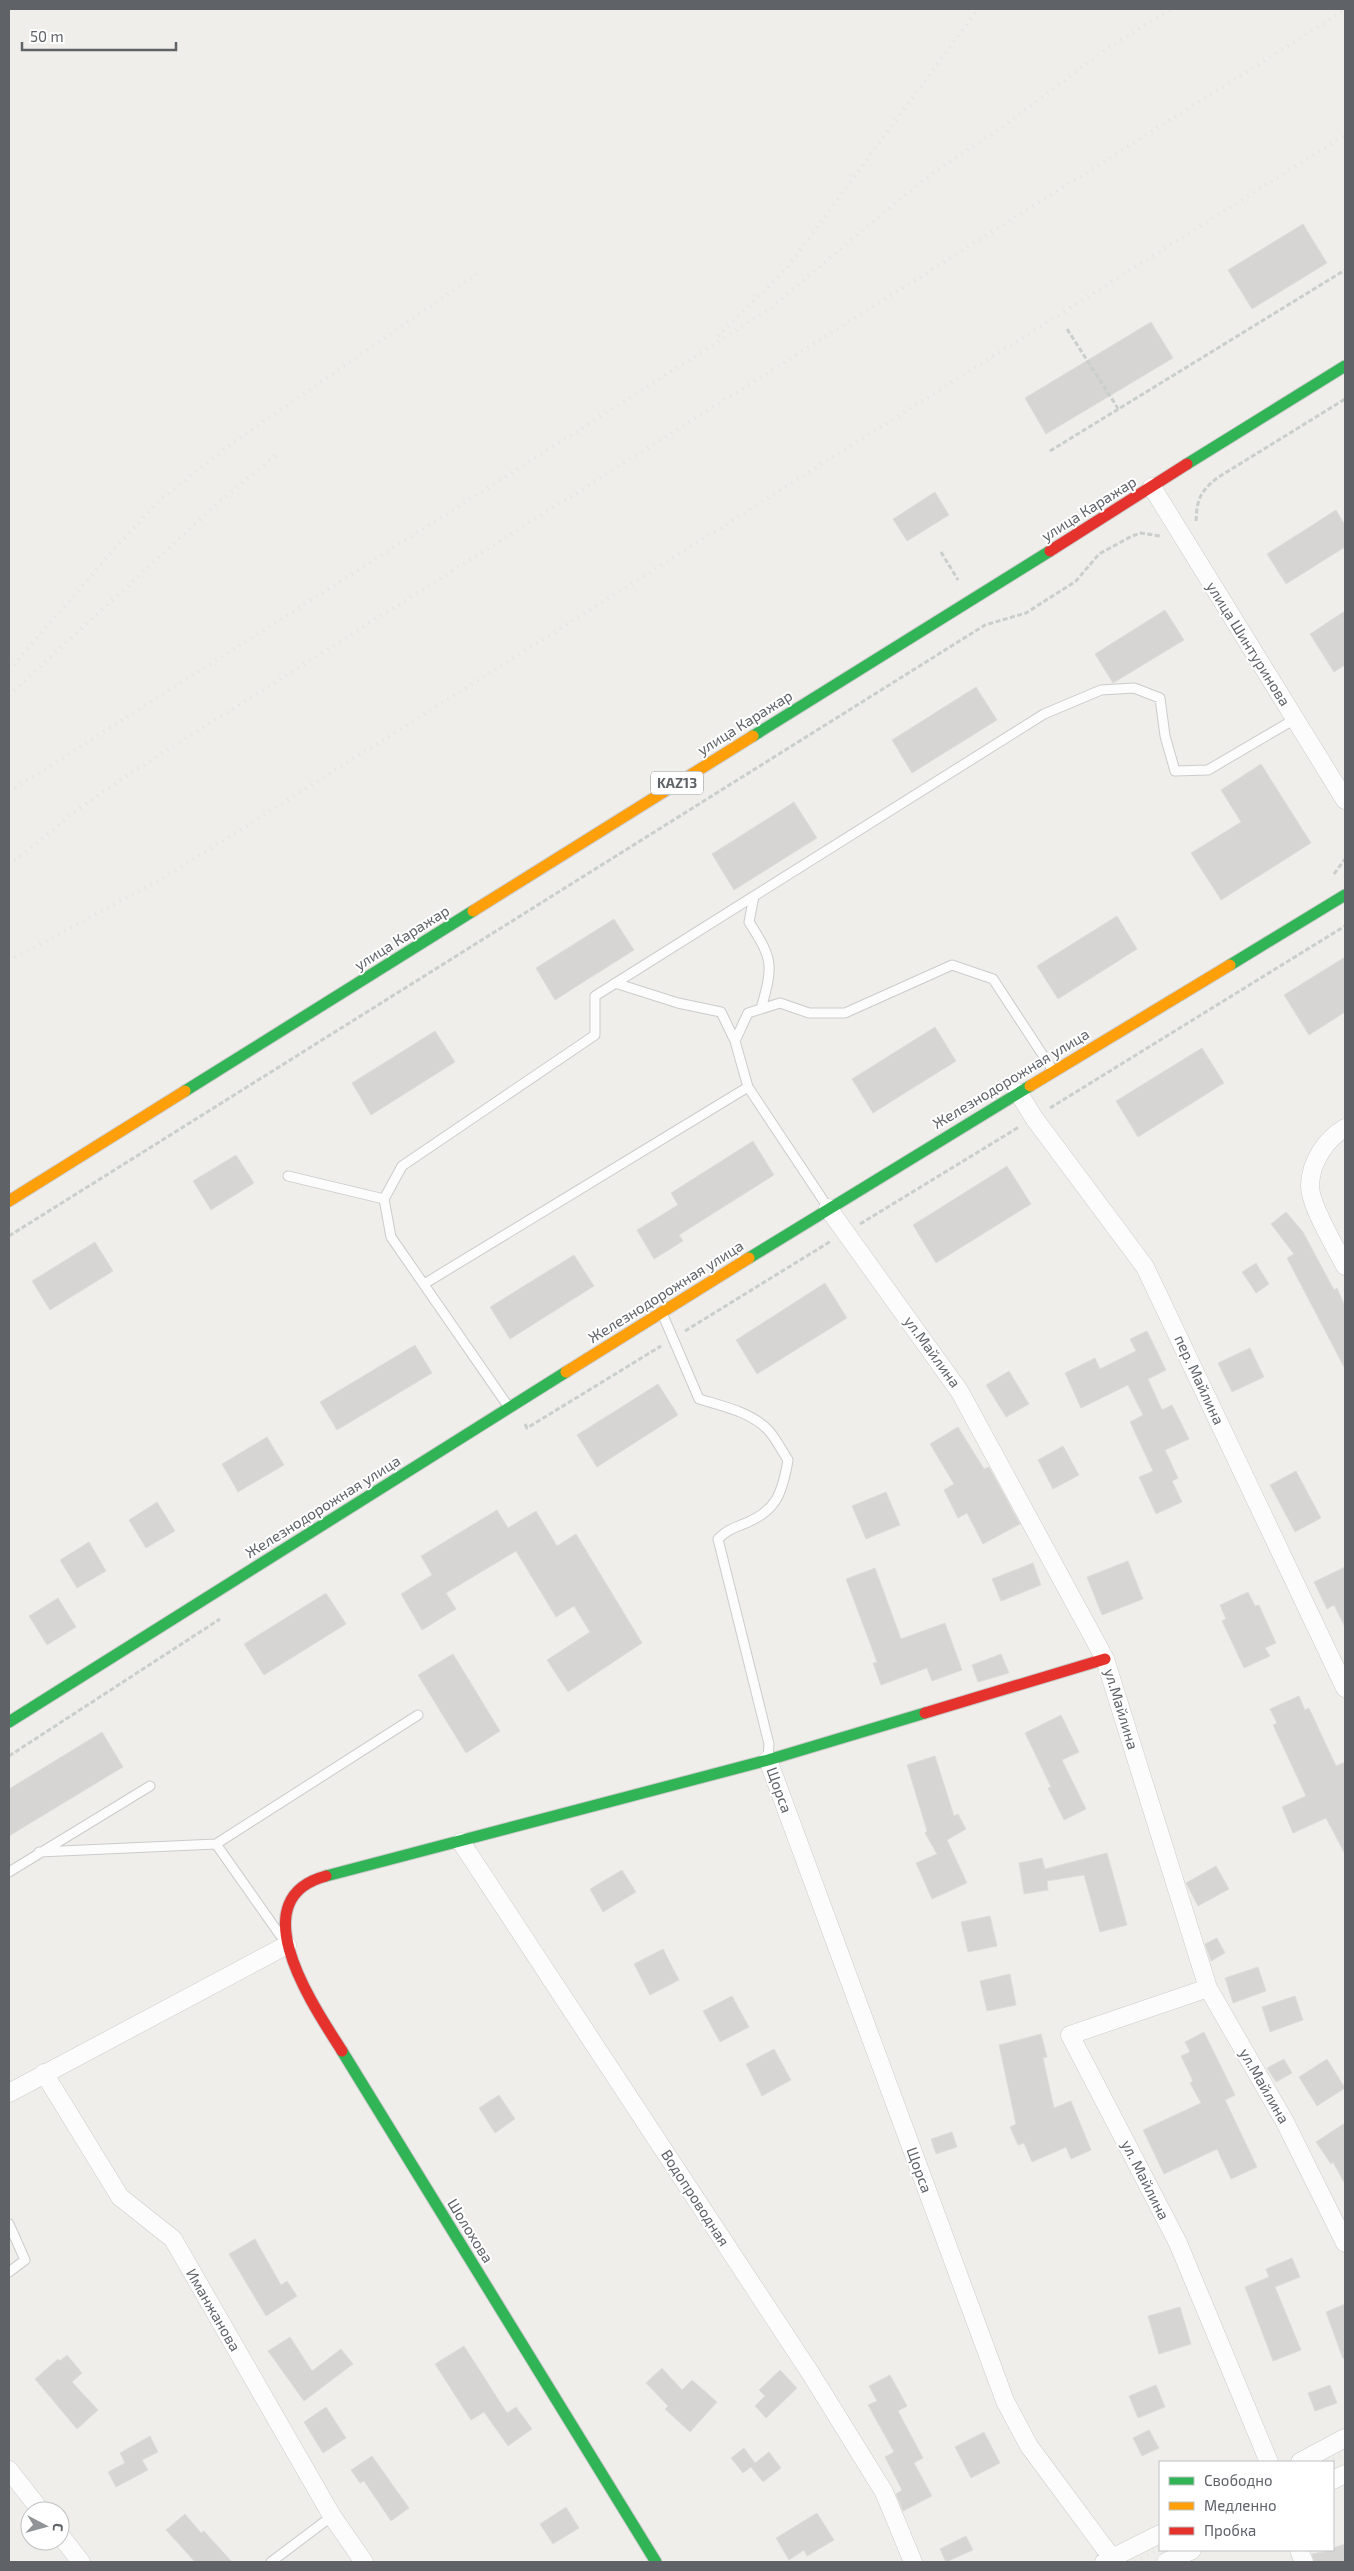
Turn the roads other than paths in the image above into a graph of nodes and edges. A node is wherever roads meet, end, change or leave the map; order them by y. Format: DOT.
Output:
graph roads {
  1 [pos="1345,366"];
  2 [pos="1152,487"];
  3 [pos="1295,719"];
  4 [pos="1345,800"];
  5 [pos="1345,895"];
  6 [pos="754,896"];
  7 [pos="616,983"];
  8 [pos="761,1009"];
  9 [pos="735,1041"];
  10 [pos="1053,1071"];
  11 [pos="748,1087"];
  12 [pos="1018,1092"];
  13 [pos="1345,1128"];
  14 [pos="288,1176"];
  15 [pos="384,1200"];
  16 [pos="9,1201"];
  17 [pos="828,1208"];
  18 [pos="1345,1266"];
  19 [pos="424,1284"];
  20 [pos="662,1312"];
  21 [pos="510,1407"];
  22 [pos="1105,1659"];
  23 [pos="1345,1688"];
  24 [pos="418,1715"];
  25 [pos="9,1722"];
  26 [pos="768,1760"];
  27 [pos="150,1786"];
  28 [pos="461,1842"];
  29 [pos="216,1844"];
  30 [pos="40,1852"];
  31 [pos="9,1872"];
  32 [pos="287,1945"];
  33 [pos="1208,1988"];
  34 [pos="44,2073"];
  35 [pos="9,2092"];
  36 [pos="9,2224"];
  37 [pos="1345,2243"];
  38 [pos="9,2272"];
  39 [pos="1345,2438"];
  40 [pos="1270,2461"];
  41 [pos="1302,2461"];
  42 [pos="9,2470"];
  43 [pos="33,2501"];
  44 [pos="332,2516"];
  45 [pos="1159,2534"];
  46 [pos="70,2548"];
  47 [pos="1190,2551"];
  48 [pos="1108,2560"];
  49 [pos="81,2562"];
  50 [pos="271,2562"];
  51 [pos="364,2562"];
  52 [pos="656,2562"];
  53 [pos="913,2562"];
  54 [pos="1166,2562"];
  1 -- 2 [label="street, улица Каражар / KAZ13"];
  2 -- 3 [label="street, улица Шинтуринова"];
  2 -- 16 [label="street, улица Каражар / KAZ13"];
  3 -- 4 [label="street, улица Шинтуринова"];
  3 -- 6 [label="lane"];
  5 -- 10 [label="street, Железнодорожная улица"];
  6 -- 7 [label="lane"];
  6 -- 8 [label="lane"];
  7 -- 9 [label="lane"];
  7 -- 15 [label="lane"];
  8 -- 9 [label="lane"];
  8 -- 10 [label="lane"];
  9 -- 11 [label="lane"];
  10 -- 12 [label="street, Железнодорожная улица"];
  11 -- 17 [label="lane"];
  11 -- 19 [label="lane"];
  12 -- 17 [label="street, Железнодорожная улица"];
  12 -- 23 [label="street, пер. Майлина"];
  13 -- 18 [label="street"];
  14 -- 15 [label="lane"];
  15 -- 19 [label="lane"];
  17 -- 20 [label="street, Железнодорожная улица"];
  17 -- 22 [label="street, ул.Майлина"];
  19 -- 21 [label="lane"];
  20 -- 21 [label="street, Железнодорожная улица"];
  20 -- 26 [label="lane"];
  21 -- 25 [label="street, Железнодорожная улица"];
  22 -- 26 [label="street"];
  22 -- 33 [label="street, ул.Майлина"];
  24 -- 29 [label="lane"];
  26 -- 28 [label="street"];
  26 -- 48 [label="street, Щорса"];
  27 -- 30 [label="lane"];
  28 -- 32 [label="street, Шолохова"];
  28 -- 53 [label="street, Водопроводная"];
  29 -- 30 [label="lane"];
  29 -- 32 [label="lane"];
  30 -- 31 [label="lane"];
  32 -- 34 [label="street"];
  32 -- 52 [label="street, Шолохова"];
  33 -- 37 [label="street, ул.Майлина"];
  33 -- 40 [label="street, ул. Майлина"];
  34 -- 35 [label="street"];
  34 -- 44 [label="street, Иманжанова"];
  36 -- 38 [label="lane"];
  39 -- 41 [label="street"];
  42 -- 43 [label="street"];
  44 -- 50 [label="lane"];
  44 -- 51 [label="street, Иманжанова"];
  45 -- 48 [label="street"];
  46 -- 49 [label="street"];
  47 -- 54 [label="street"];
}
